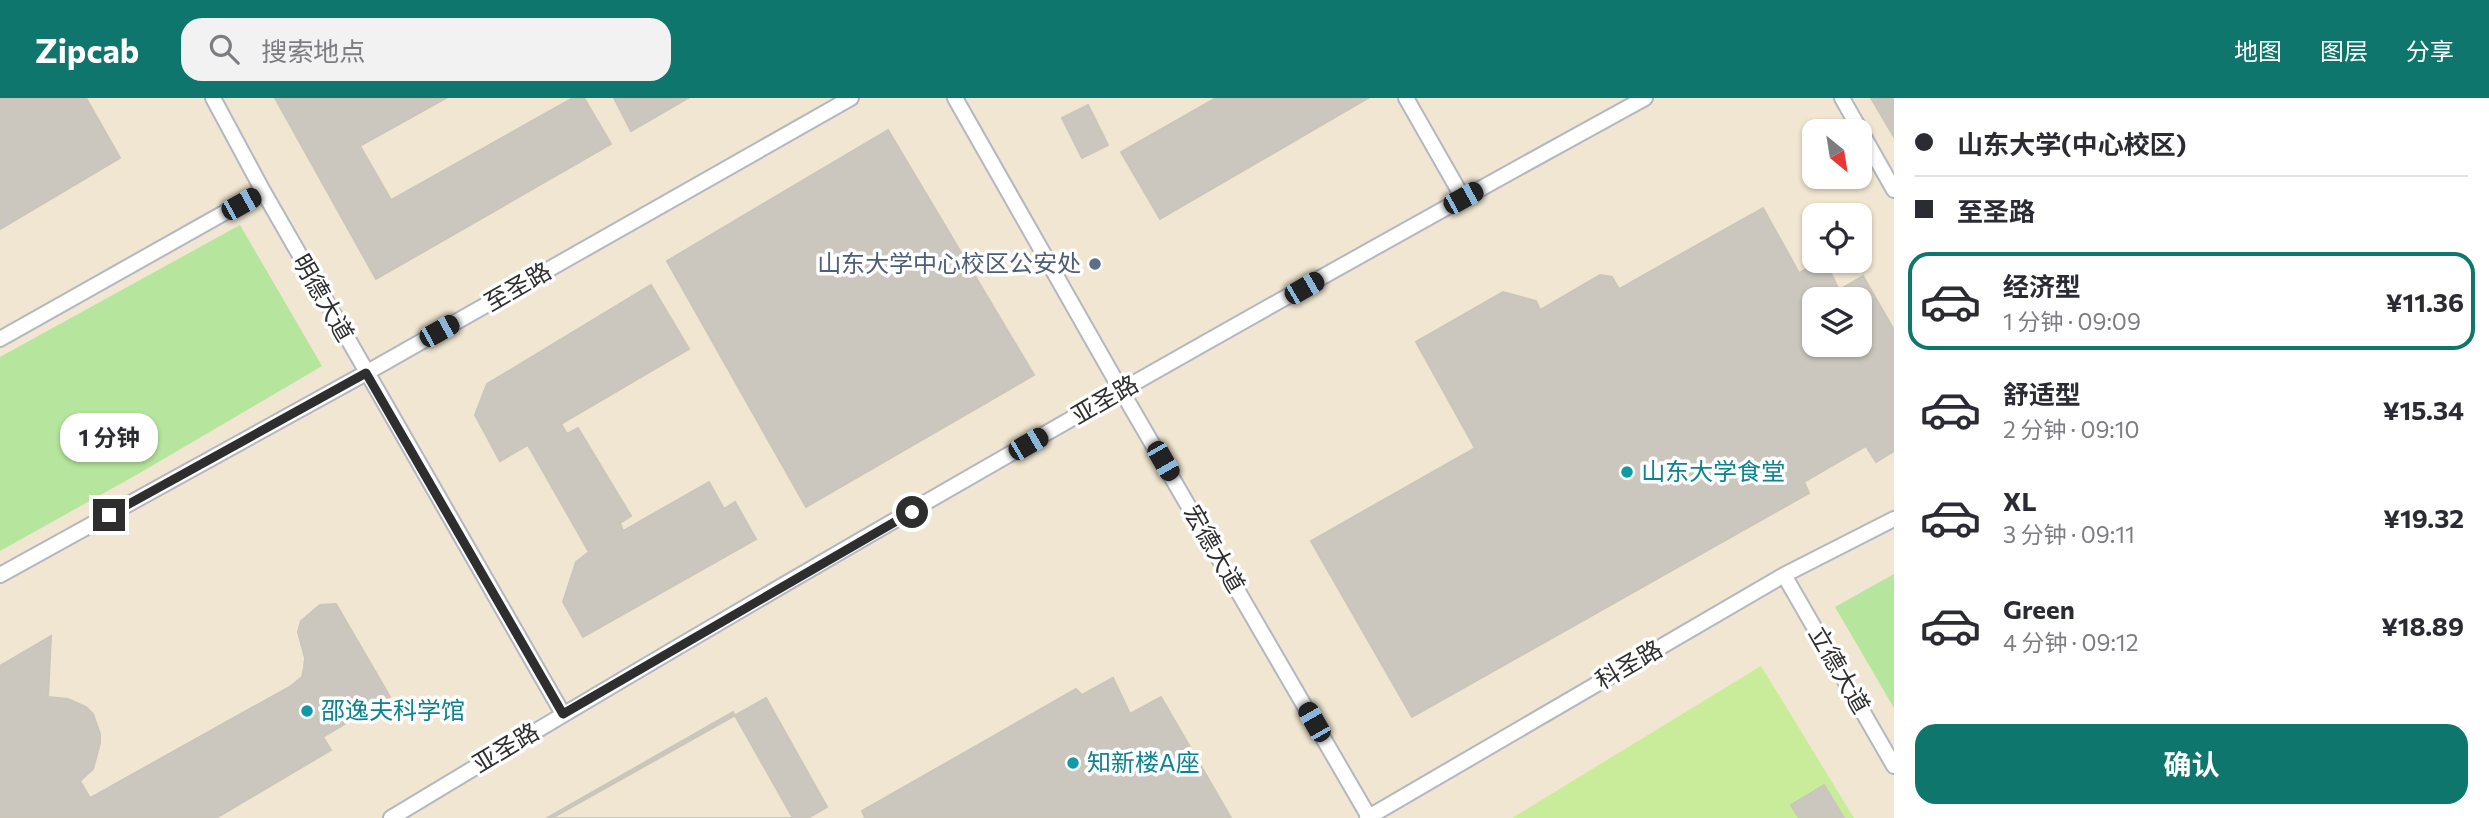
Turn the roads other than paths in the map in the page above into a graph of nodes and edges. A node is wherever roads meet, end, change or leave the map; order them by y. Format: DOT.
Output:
graph roads {
  1 [pos="214,98"];
  2 [pos="850,98"];
  3 [pos="955,98"];
  4 [pos="1406,98"];
  5 [pos="1645,98"];
  6 [pos="1842,98"];
  7 [pos="263,191"];
  8 [pos="1894,191"];
  9 [pos="1463,198"];
  10 [pos="0,339"];
  11 [pos="366,373"];
  12 [pos="1121,390"];
  13 [pos="1894,519"];
  14 [pos="0,575"];
  15 [pos="1784,575"];
  16 [pos="563,714"];
  17 [pos="1894,766"];
  18 [pos="1368,817"];
  19 [pos="391,818"];
  1 -- 7 [label="lane, 明德大道"];
  2 -- 11 [label="lane, 至圣路"];
  3 -- 12 [label="lane, 宏德大道"];
  4 -- 9 [label="lane"];
  5 -- 9 [label="lane, 亚圣路"];
  6 -- 8 [label="lane"];
  7 -- 10 [label="lane"];
  7 -- 11 [label="lane, 明德大道"];
  9 -- 12 [label="lane, 亚圣路"];
  11 -- 14 [label="lane, 至圣路"];
  11 -- 16 [label="lane, 明德大道"];
  12 -- 16 [label="lane, 亚圣路"];
  12 -- 18 [label="lane, 宏德大道"];
  13 -- 15 [label="lane, 科圣路"];
  15 -- 17 [label="lane, 立德大道"];
  15 -- 18 [label="lane, 科圣路"];
  16 -- 19 [label="lane, 亚圣路"];
}
